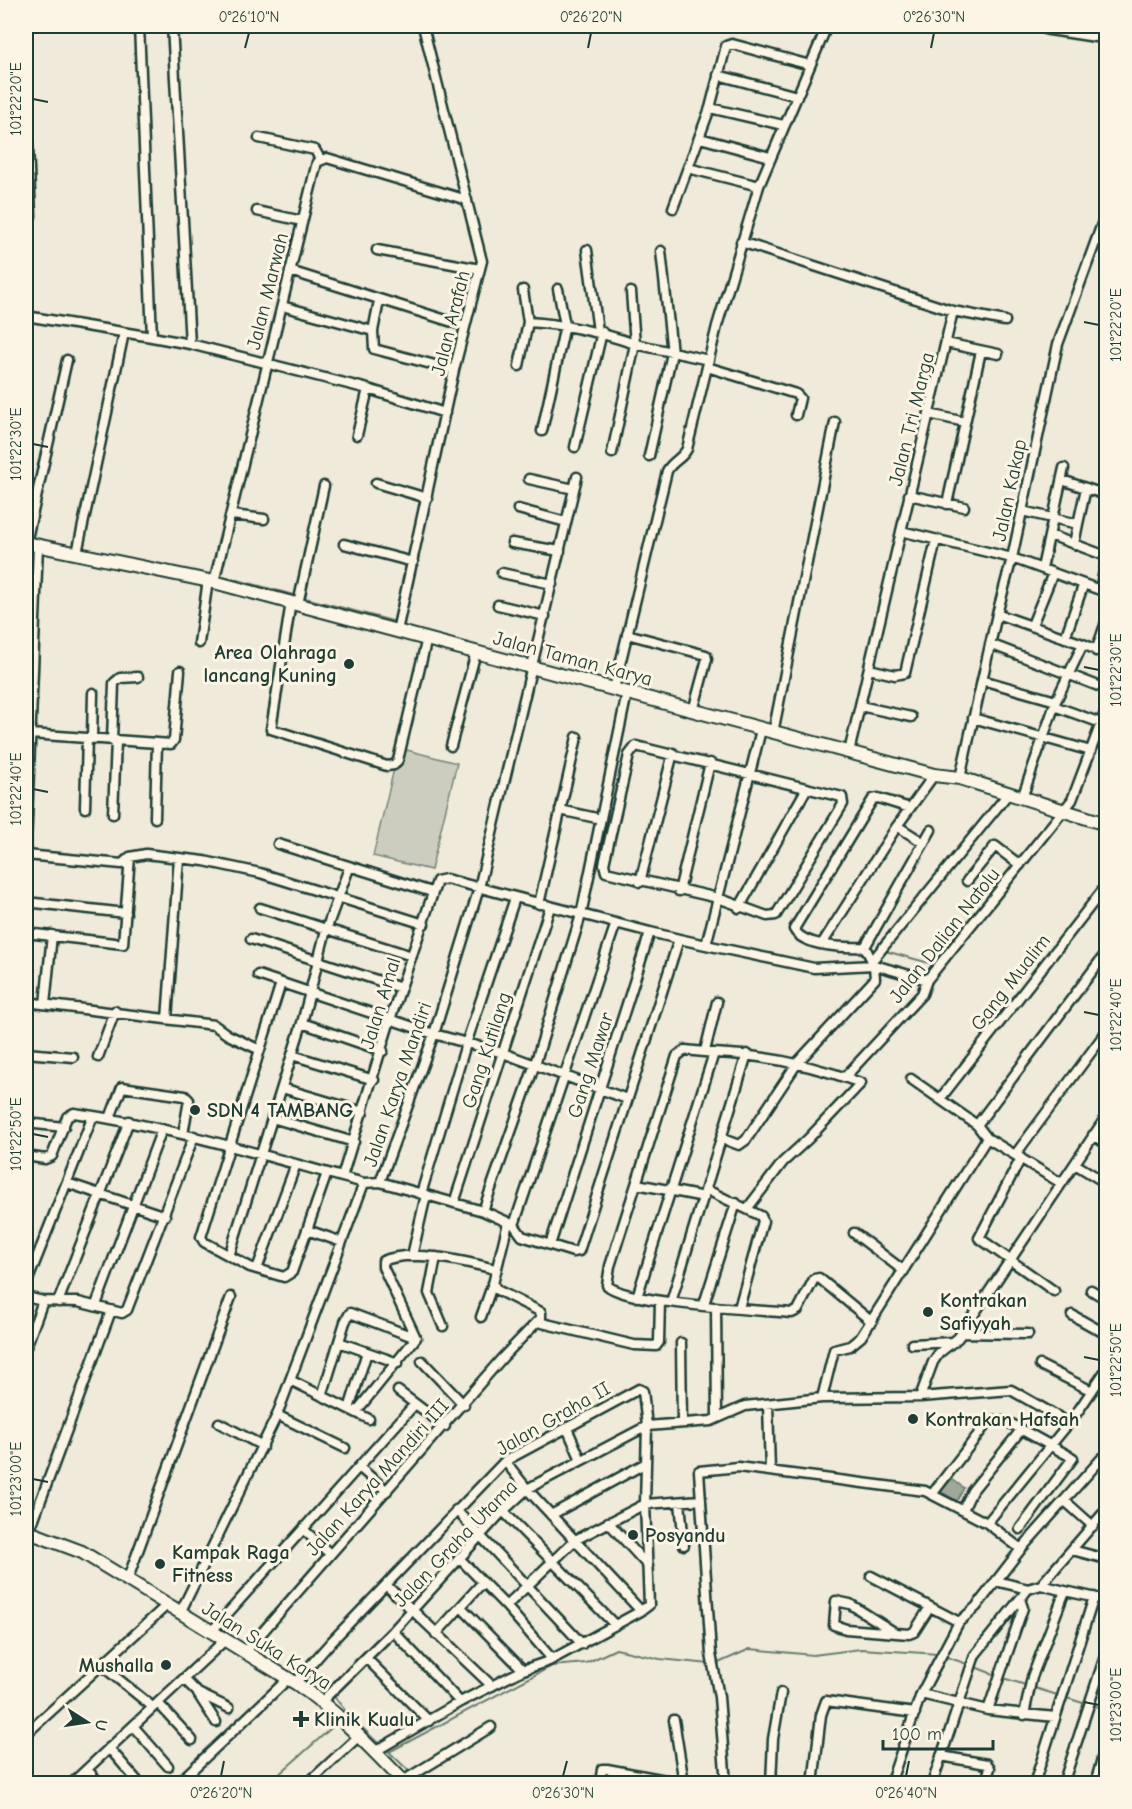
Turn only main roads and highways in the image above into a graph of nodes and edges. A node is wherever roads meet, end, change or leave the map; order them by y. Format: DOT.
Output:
graph roads {
  1 [pos="1047,26"];
  2 [pos="1107,35"];
  1 -- 2 [label="highway"];
}
